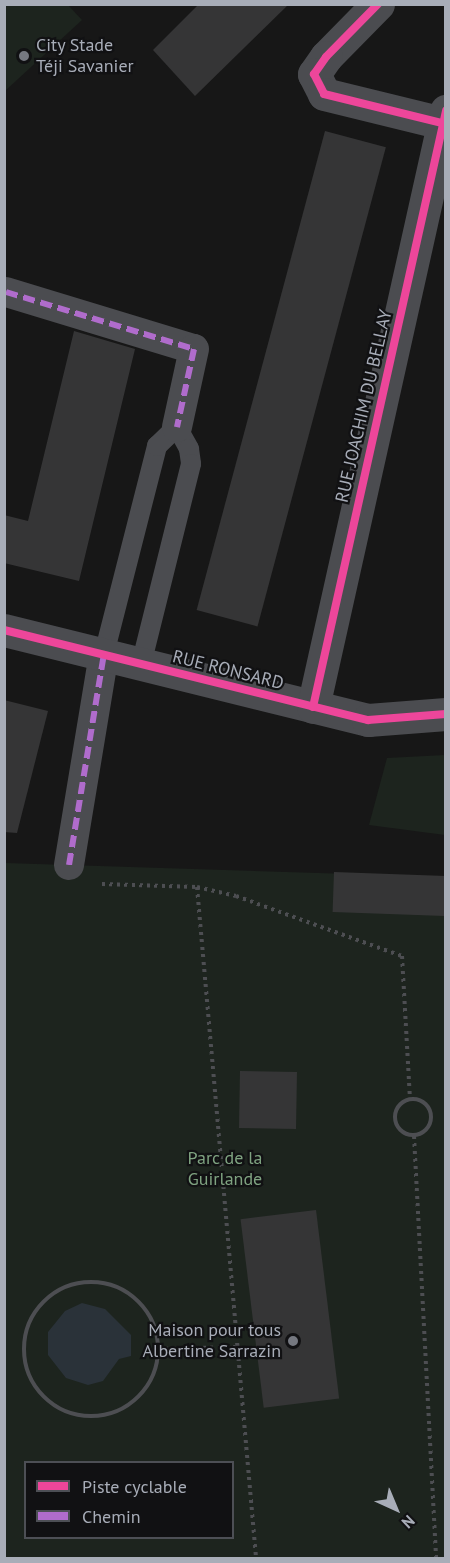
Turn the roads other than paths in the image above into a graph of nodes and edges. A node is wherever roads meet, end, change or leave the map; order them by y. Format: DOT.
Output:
graph roads {
  1 [pos="378,4"];
  2 [pos="445,120"];
  3 [pos="5,292"];
  4 [pos="177,427"];
  5 [pos="4,630"];
  6 [pos="104,654"];
  7 [pos="141,663"];
  8 [pos="313,707"];
  9 [pos="446,714"];
  10 [pos="69,865"];
  1 -- 2 [label="street"];
  2 -- 8 [label="street, RUE JOACHIM DU BELLAY"];
  3 -- 4 [label="street"];
  4 -- 6 [label="lane"];
  4 -- 7 [label="lane"];
  5 -- 6 [label="street, RUE RONSARD"];
  6 -- 7 [label="street, RUE RONSARD"];
  6 -- 10 [label="street"];
  7 -- 8 [label="street, RUE RONSARD"];
  8 -- 9 [label="street, RUE RONSARD"];
}
